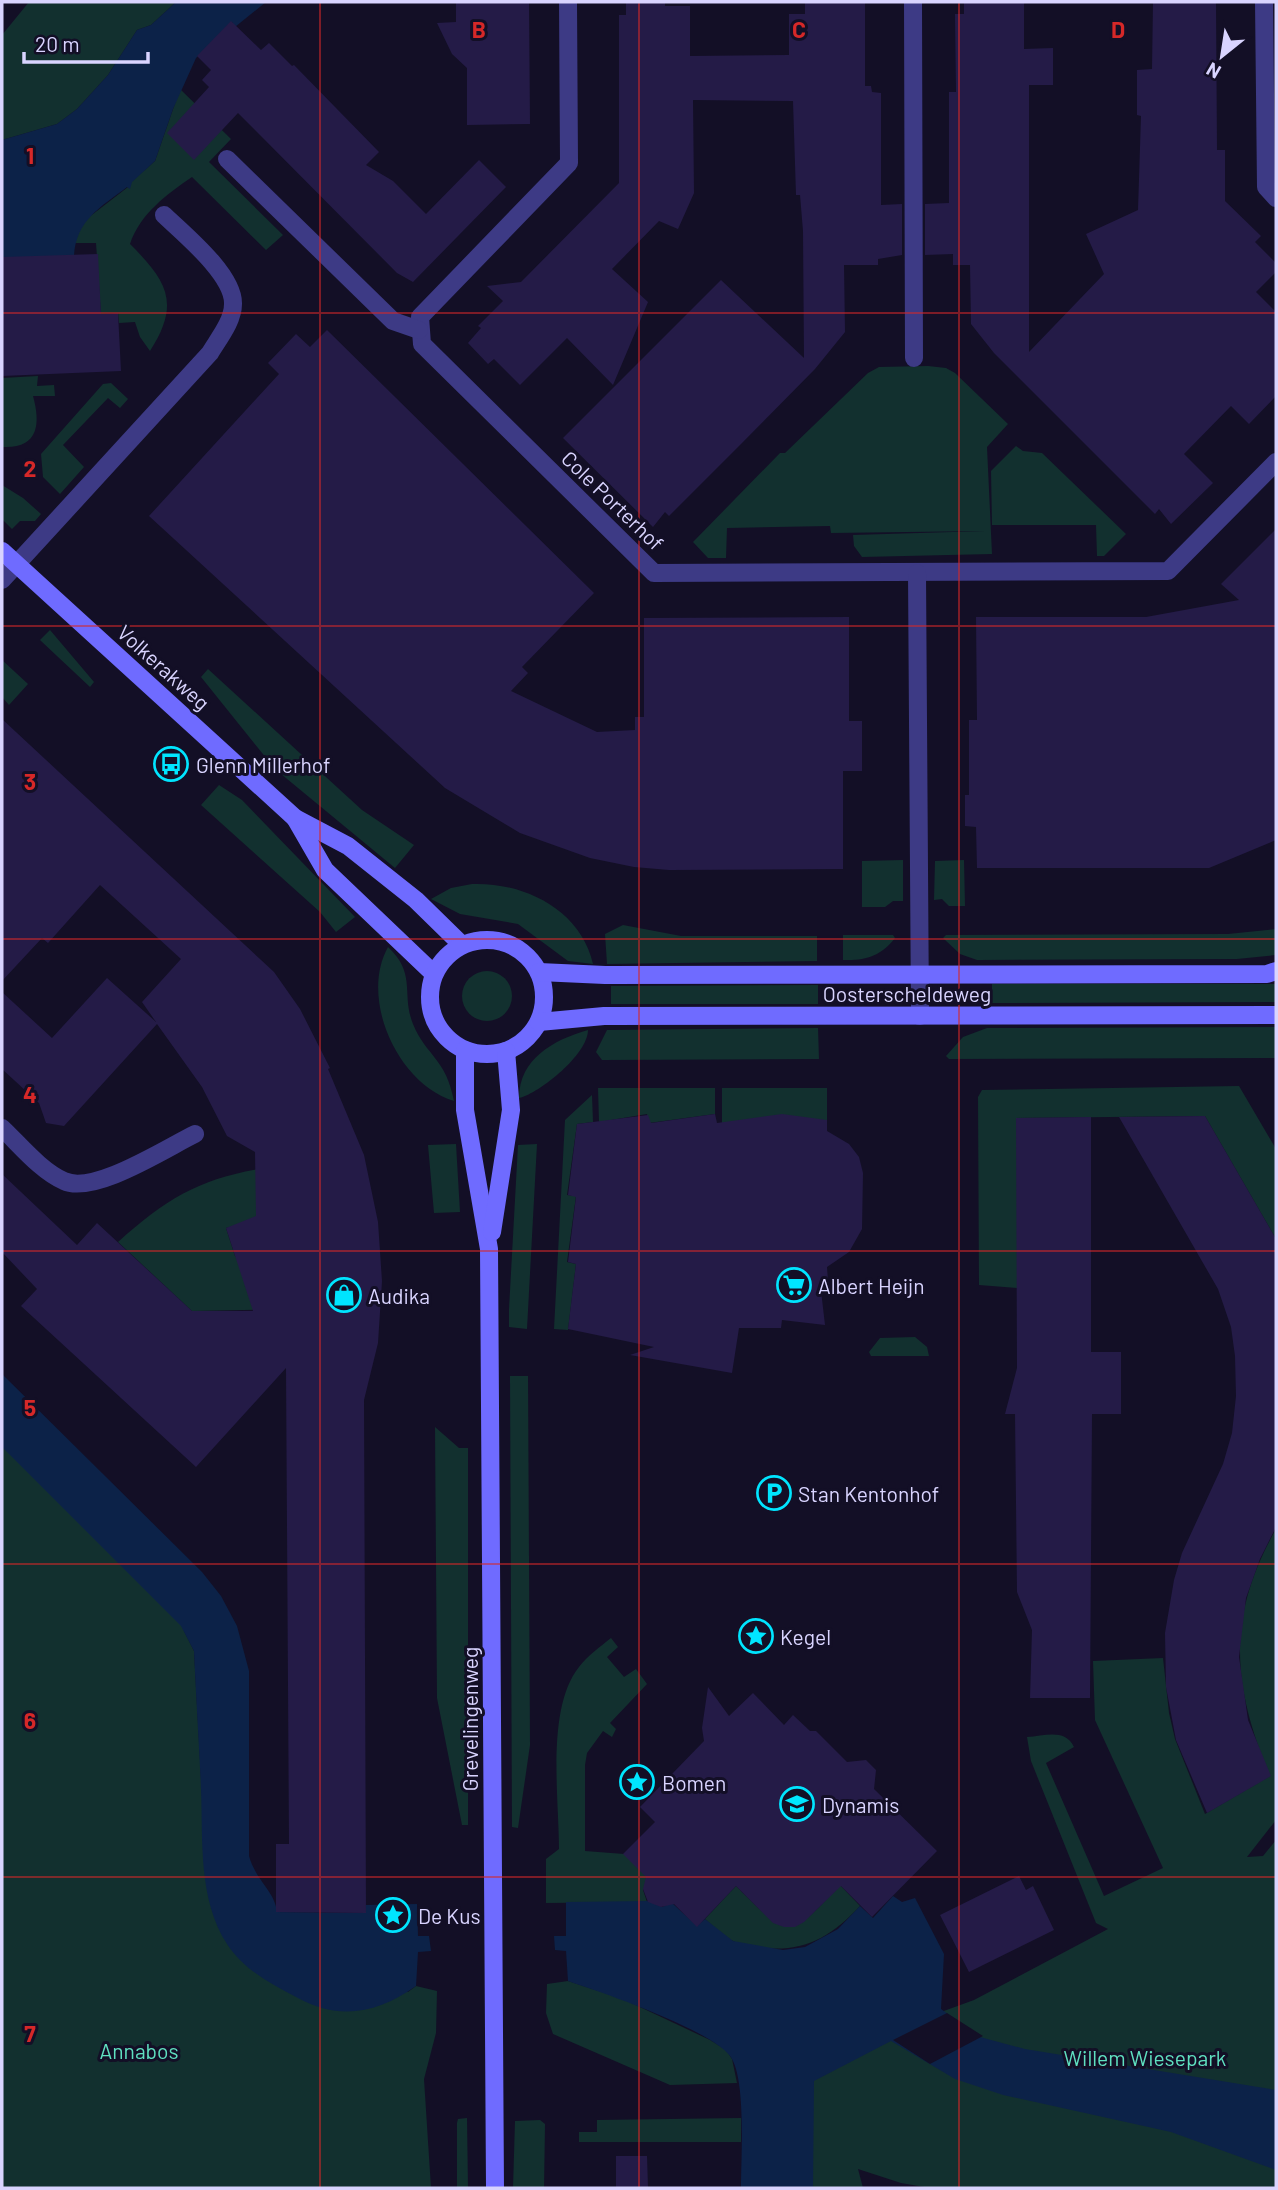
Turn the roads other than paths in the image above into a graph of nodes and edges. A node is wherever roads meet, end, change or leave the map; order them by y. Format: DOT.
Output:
graph roads {
  1 [pos="568,2"];
  2 [pos="913,2"];
  3 [pos="1264,2"];
  4 [pos="227,159"];
  5 [pos="1276,198"];
  6 [pos="164,215"];
  7 [pos="419,330"];
  8 [pos="915,358"];
  9 [pos="1276,462"];
  10 [pos="2,551"];
  11 [pos="16,564"];
  12 [pos="917,573"];
  13 [pos="2,580"];
  14 [pos="295,818"];
  15 [pos="462,945"];
  16 [pos="1276,971"];
  17 [pos="539,972"];
  18 [pos="920,973"];
  19 [pos="434,974"];
  20 [pos="920,1016"];
  21 [pos="1276,1016"];
  22 [pos="539,1022"];
  23 [pos="465,1050"];
  24 [pos="506,1051"];
  25 [pos="2,1128"];
  26 [pos="195,1134"];
  27 [pos="489,1249"];
  28 [pos="495,2188"];
  1 -- 7 [label="street"];
  2 -- 8 [label="street"];
  3 -- 5 [label="street"];
  4 -- 7 [label="street"];
  6 -- 11 [label="street"];
  7 -- 12 [label="street, Cole Porterhof"];
  9 -- 12 [label="street, Cole Porterhof"];
  10 -- 11 [label="street, Volkerakweg"];
  11 -- 13 [label="street"];
  11 -- 14 [label="street, Volkerakweg"];
  12 -- 18 [label="street"];
  14 -- 15 [label="street, Volkerakweg"];
  14 -- 19 [label="street, Volkerakweg"];
  15 -- 17 [label="street"];
  15 -- 19 [label="street"];
  16 -- 18 [label="street, Oosterscheldeweg"];
  17 -- 18 [label="street, Oosterscheldeweg"];
  17 -- 22 [label="street"];
  18 -- 20 [label="street"];
  19 -- 23 [label="street"];
  20 -- 21 [label="street, Oosterscheldeweg"];
  20 -- 22 [label="street, Oosterscheldeweg"];
  22 -- 24 [label="street"];
  23 -- 24 [label="street"];
  23 -- 27 [label="street, Grevelingenweg"];
  24 -- 27 [label="street, Grevelingenweg"];
  25 -- 26 [label="street"];
  27 -- 28 [label="street, Grevelingenweg"];
}
